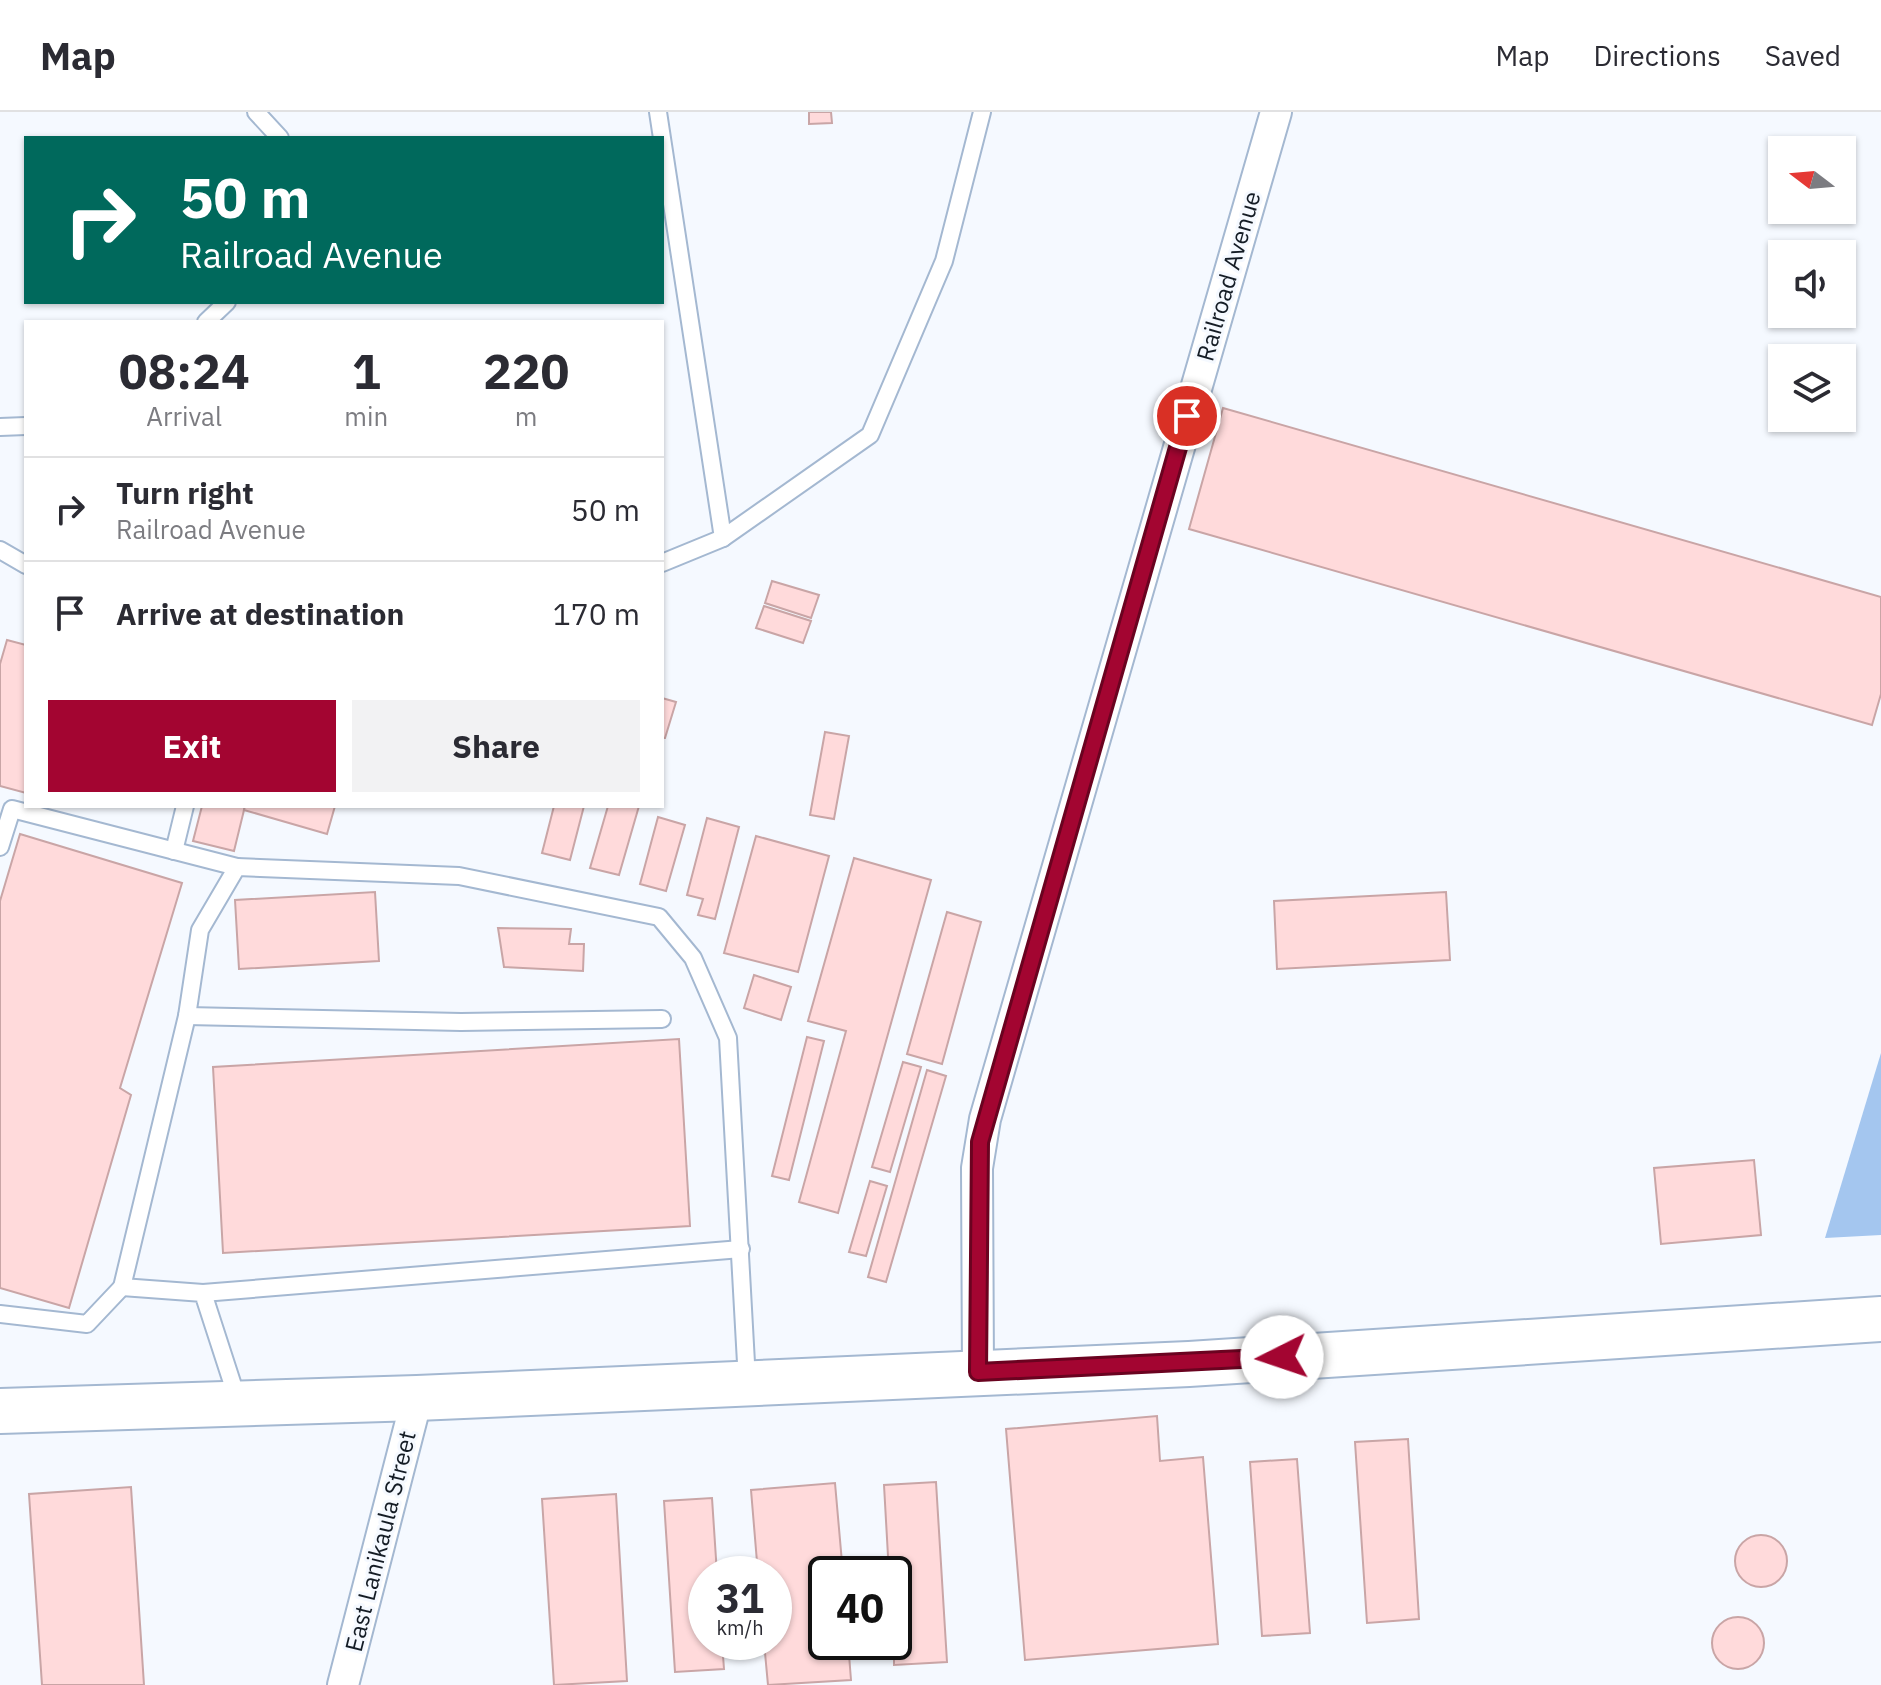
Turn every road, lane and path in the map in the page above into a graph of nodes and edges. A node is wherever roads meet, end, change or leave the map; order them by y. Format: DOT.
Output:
graph roads {
  1 [pos="256,112"];
  2 [pos="658,112"];
  3 [pos="982,112"];
  4 [pos="1276,112"];
  5 [pos="278,136"];
  6 [pos="662,136"];
  7 [pos="664,151"];
  8 [pos="225,304"];
  9 [pos="208,320"];
  10 [pos="24,426"];
  11 [pos="0,427"];
  12 [pos="723,538"];
  13 [pos="0,550"];
  14 [pos="664,562"];
  15 [pos="24,564"];
  16 [pos="185,808"];
  17 [pos="38,811"];
  18 [pos="0,847"];
  19 [pos="174,851"];
  20 [pos="237,867"];
  21 [pos="187,1016"];
  22 [pos="662,1019"];
  23 [pos="741,1249"];
  24 [pos="122,1287"];
  25 [pos="203,1293"];
  26 [pos="0,1314"];
  27 [pos="1881,1319"];
  28 [pos="978,1372"];
  29 [pos="747,1382"];
  30 [pos="417,1398"];
  31 [pos="238,1403"];
  32 [pos="0,1411"];
  33 [pos="343,1685"];
  1 -- 5 [label="lane"];
  2 -- 6 [label="lane"];
  3 -- 12 [label="lane"];
  4 -- 28 [label="street, Railroad Avenue"];
  7 -- 12 [label="lane"];
  8 -- 9 [label="lane"];
  10 -- 11 [label="lane"];
  12 -- 14 [label="lane"];
  13 -- 15 [label="lane"];
  16 -- 19 [label="lane"];
  17 -- 18 [label="lane"];
  17 -- 19 [label="lane"];
  19 -- 20 [label="lane"];
  20 -- 21 [label="lane"];
  20 -- 23 [label="lane"];
  21 -- 22 [label="lane"];
  21 -- 24 [label="lane"];
  23 -- 25 [label="lane"];
  23 -- 29 [label="lane"];
  24 -- 25 [label="lane"];
  24 -- 26 [label="lane"];
  25 -- 31 [label="lane"];
  27 -- 28 [label="street"];
  28 -- 29 [label="street"];
  29 -- 30 [label="street"];
  30 -- 31 [label="street"];
  30 -- 33 [label="street, East Lanikaula Street"];
  31 -- 32 [label="street"];
}
